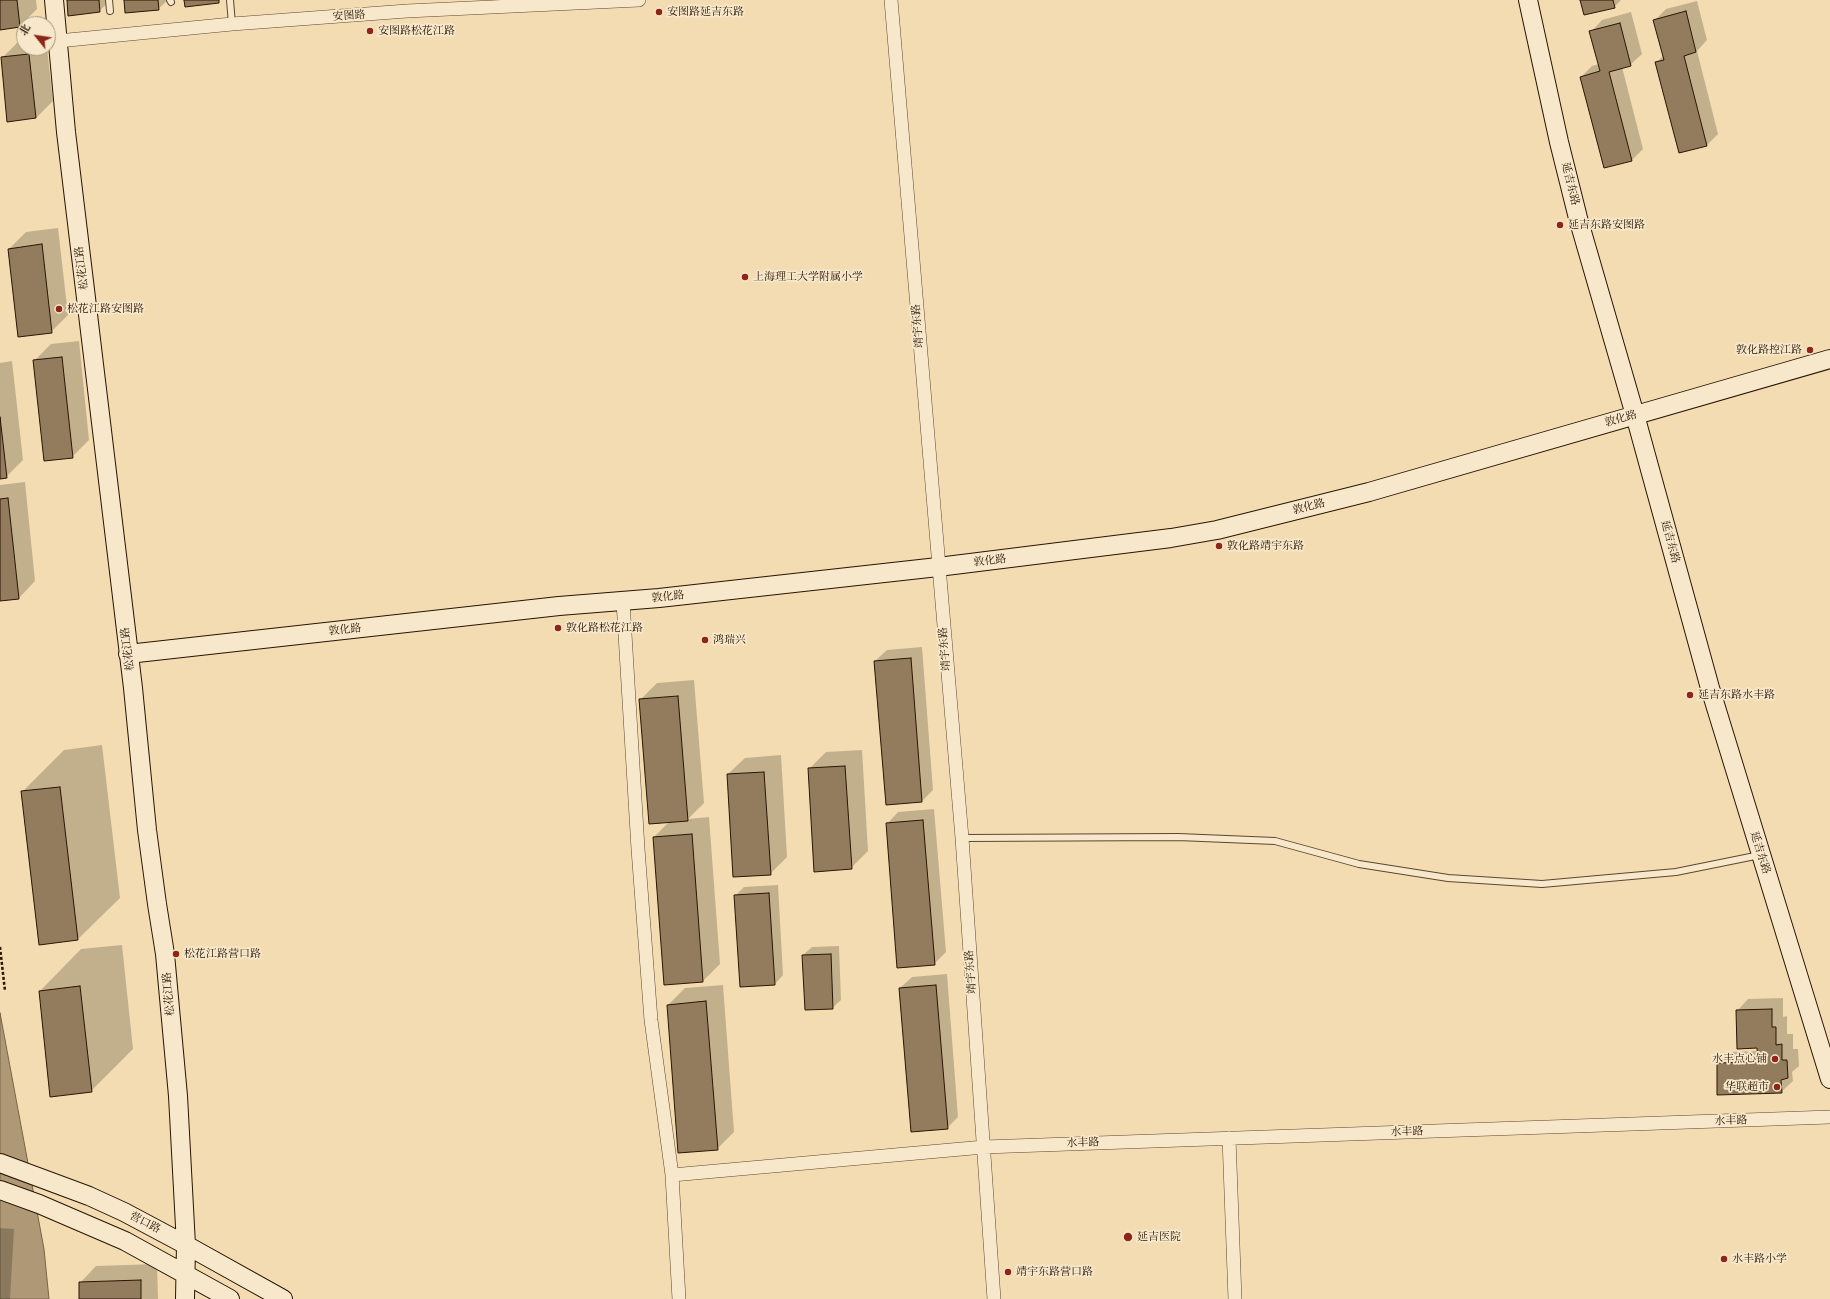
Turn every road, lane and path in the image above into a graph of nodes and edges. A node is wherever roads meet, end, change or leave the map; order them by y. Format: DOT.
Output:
graph roads {
  1 [pos="54,0"];
  2 [pos="109,0"];
  3 [pos="230,0"];
  4 [pos="640,0"];
  5 [pos="891,0"];
  6 [pos="1528,0"];
  7 [pos="110,11"];
  8 [pos="232,24"];
  9 [pos="58,41"];
  10 [pos="1830,358"];
  11 [pos="1635,415"];
  12 [pos="938,567"];
  13 [pos="623,601"];
  14 [pos="128,654"];
  15 [pos="962,838"];
  16 [pos="1760,854"];
  17 [pos="0,947"];
  18 [pos="1,972"];
  19 [pos="6,991"];
  20 [pos="1830,1079"];
  21 [pos="1830,1117"];
  22 [pos="1229,1138"];
  23 [pos="984,1147"];
  24 [pos="0,1163"];
  25 [pos="672,1175"];
  26 [pos="0,1190"];
  27 [pos="186,1245"];
  28 [pos="187,1276"];
  29 [pos="185,1299"];
  30 [pos="230,1299"];
  31 [pos="283,1299"];
  32 [pos="679,1299"];
  33 [pos="994,1299"];
  34 [pos="1235,1299"];
  1 -- 9 [label="street, 松花江路"];
  2 -- 7 [label="lane"];
  3 -- 8 [label="lane"];
  4 -- 8 [label="street, 安图路"];
  5 -- 12 [label="street, 靖宇东路"];
  6 -- 11 [label="street, 延吉东路"];
  8 -- 9 [label="street, 安图路"];
  9 -- 14 [label="street, 松花江路"];
  10 -- 11 [label="street, 敦化路"];
  11 -- 12 [label="street, 敦化路"];
  11 -- 16 [label="street, 延吉东路"];
  12 -- 13 [label="street, 敦化路"];
  12 -- 15 [label="street, 靖宇东路"];
  13 -- 14 [label="street, 敦化路"];
  13 -- 25 [label="street"];
  14 -- 27 [label="street, 松花江路"];
  15 -- 16 [label="lane"];
  15 -- 23 [label="street, 靖宇东路"];
  16 -- 20 [label="street, 延吉东路"];
  17 -- 18 [label="path"];
  18 -- 19 [label="path"];
  21 -- 22 [label="street, 水丰路"];
  22 -- 23 [label="street, 水丰路"];
  22 -- 34 [label="street"];
  23 -- 25 [label="street, 水丰路"];
  23 -- 33 [label="street, 靖宇东路"];
  24 -- 27 [label="street, 营口路"];
  25 -- 32 [label="street"];
  26 -- 28 [label="street"];
  27 -- 28 [label="street, 松花江路"];
  27 -- 31 [label="street, 营口路"];
  28 -- 29 [label="street, 松花江路"];
  28 -- 30 [label="street"];
}
